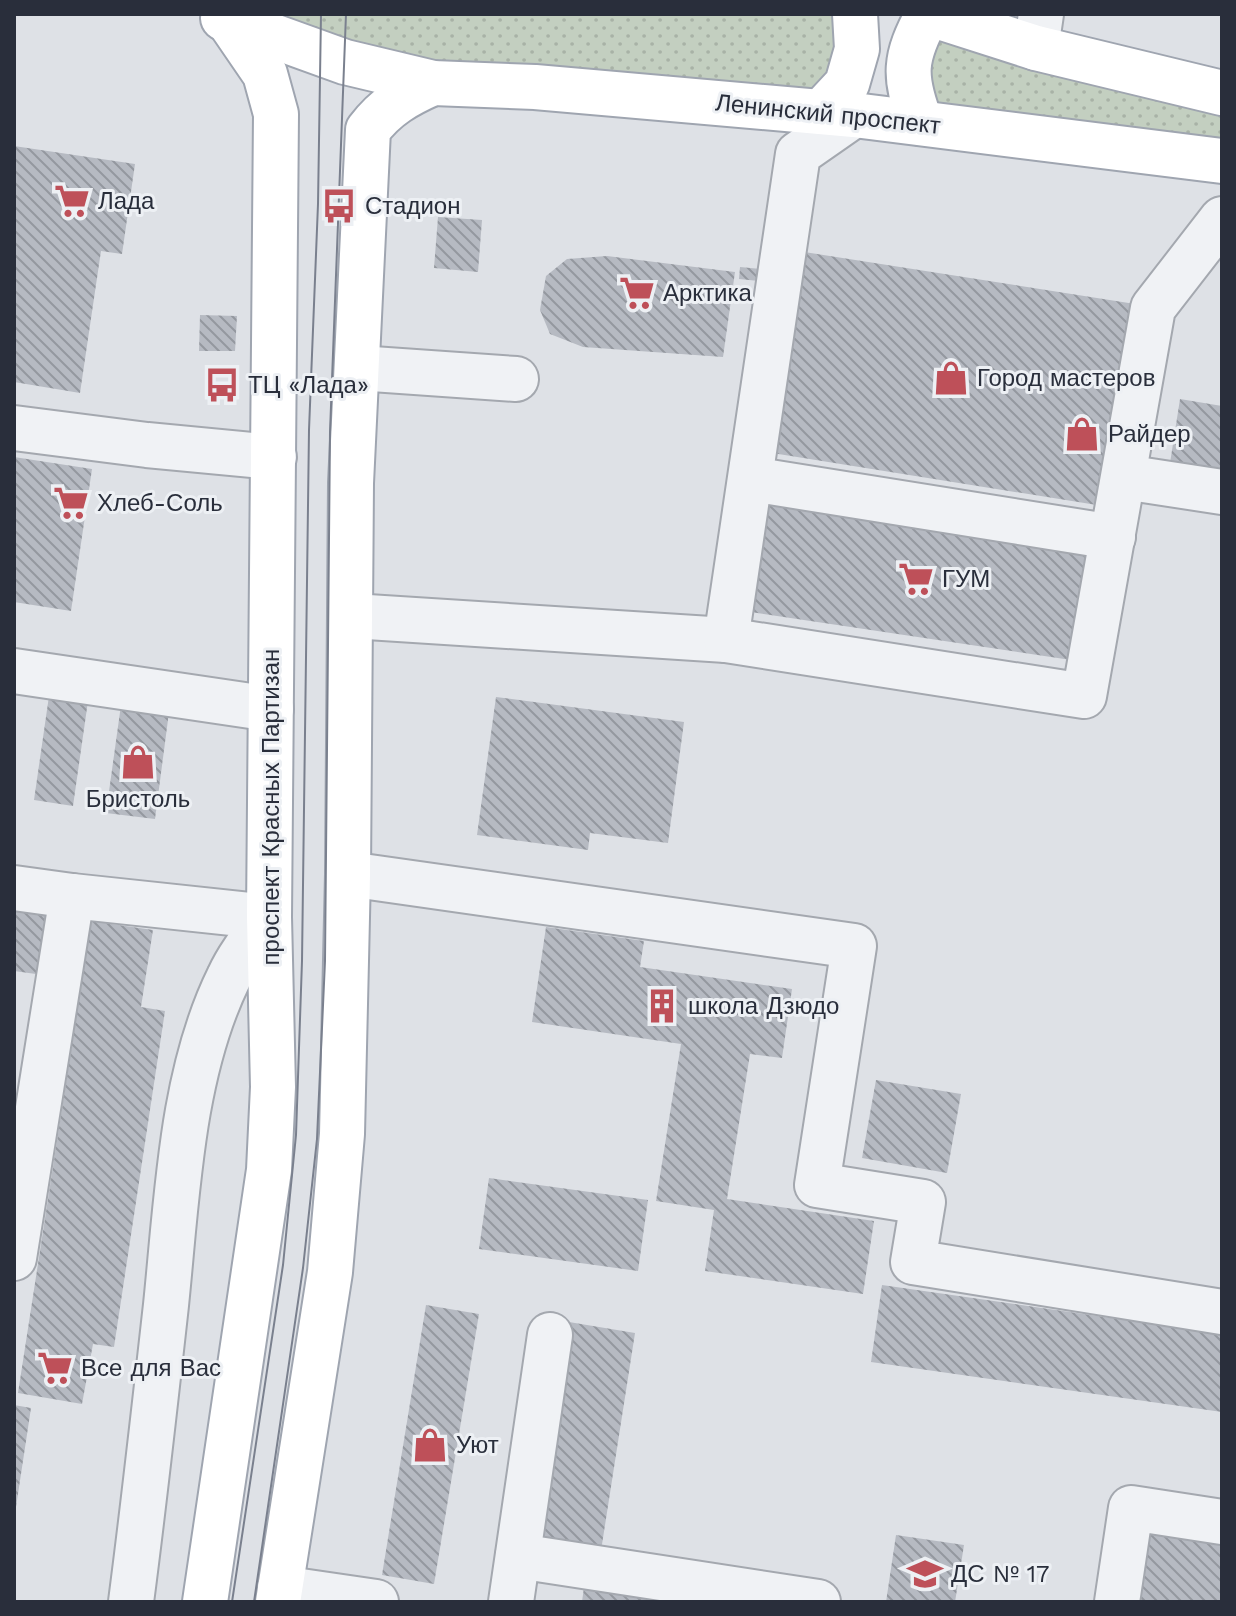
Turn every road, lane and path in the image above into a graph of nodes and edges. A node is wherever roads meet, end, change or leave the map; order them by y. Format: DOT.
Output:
graph roads {
  1 [pos="855,14"];
  2 [pos="929,14"];
  3 [pos="220,17"];
  4 [pos="1039,31"];
  5 [pos="433,83"];
  6 [pos="1222,93"];
  7 [pos="837,113"];
  8 [pos="921,123"];
  9 [pos="1222,161"];
  10 [pos="1222,219"];
  11 [pos="358,368"];
  12 [pos="516,379"];
  13 [pos="14,428"];
  14 [pos="274,457"];
  15 [pos="1124,477"];
  16 [pos="751,479"];
  17 [pos="1222,492"];
  18 [pos="1113,537"];
  19 [pos="352,616"];
  20 [pos="726,640"];
  21 [pos="14,671"];
  22 [pos="271,709"];
  23 [pos="348,874"];
  24 [pos="14,888"];
  25 [pos="72,896"];
  26 [pos="269,917"];
  27 [pos="14,1258"];
  28 [pos="1222,1312"];
  29 [pos="550,1335"];
  30 [pos="1222,1522"];
  31 [pos="518,1556"];
  32 [pos="279,1595"];
  33 [pos="131,1602"];
  34 [pos="205,1602"];
  35 [pos="376,1602"];
  36 [pos="511,1602"];
  37 [pos="818,1602"];
  38 [pos="1117,1602"];
  1 -- 7 [label="main road"];
  2 -- 4 [label="main road"];
  2 -- 8 [label="main road"];
  3 -- 5 [label="main road, Ленинский проспект"];
  3 -- 14 [label="main road, проспект Красных Партизан"];
  4 -- 6 [label="main road"];
  5 -- 7 [label="main road, Ленинский проспект"];
  5 -- 11 [label="main road"];
  7 -- 8 [label="main road, Ленинский проспект"];
  7 -- 16 [label="street"];
  8 -- 9 [label="main road, Ленинский проспект"];
  10 -- 15 [label="street"];
  11 -- 12 [label="street"];
  11 -- 19 [label="main road"];
  13 -- 14 [label="street"];
  14 -- 22 [label="main road, проспект Красных Партизан"];
  15 -- 17 [label="street"];
  15 -- 18 [label="street"];
  16 -- 18 [label="street"];
  16 -- 20 [label="street"];
  18 -- 20 [label="street"];
  19 -- 20 [label="street"];
  19 -- 23 [label="main road"];
  21 -- 22 [label="street"];
  22 -- 26 [label="main road, проспект Красных Партизан"];
  23 -- 28 [label="street"];
  23 -- 32 [label="main road"];
  24 -- 25 [label="street"];
  25 -- 26 [label="street"];
  25 -- 27 [label="street"];
  26 -- 33 [label="street"];
  26 -- 34 [label="main road, проспект Красных Партизан"];
  29 -- 31 [label="street"];
  30 -- 38 [label="street"];
  31 -- 36 [label="street"];
  31 -- 37 [label="street"];
  32 -- 35 [label="street"];
}
